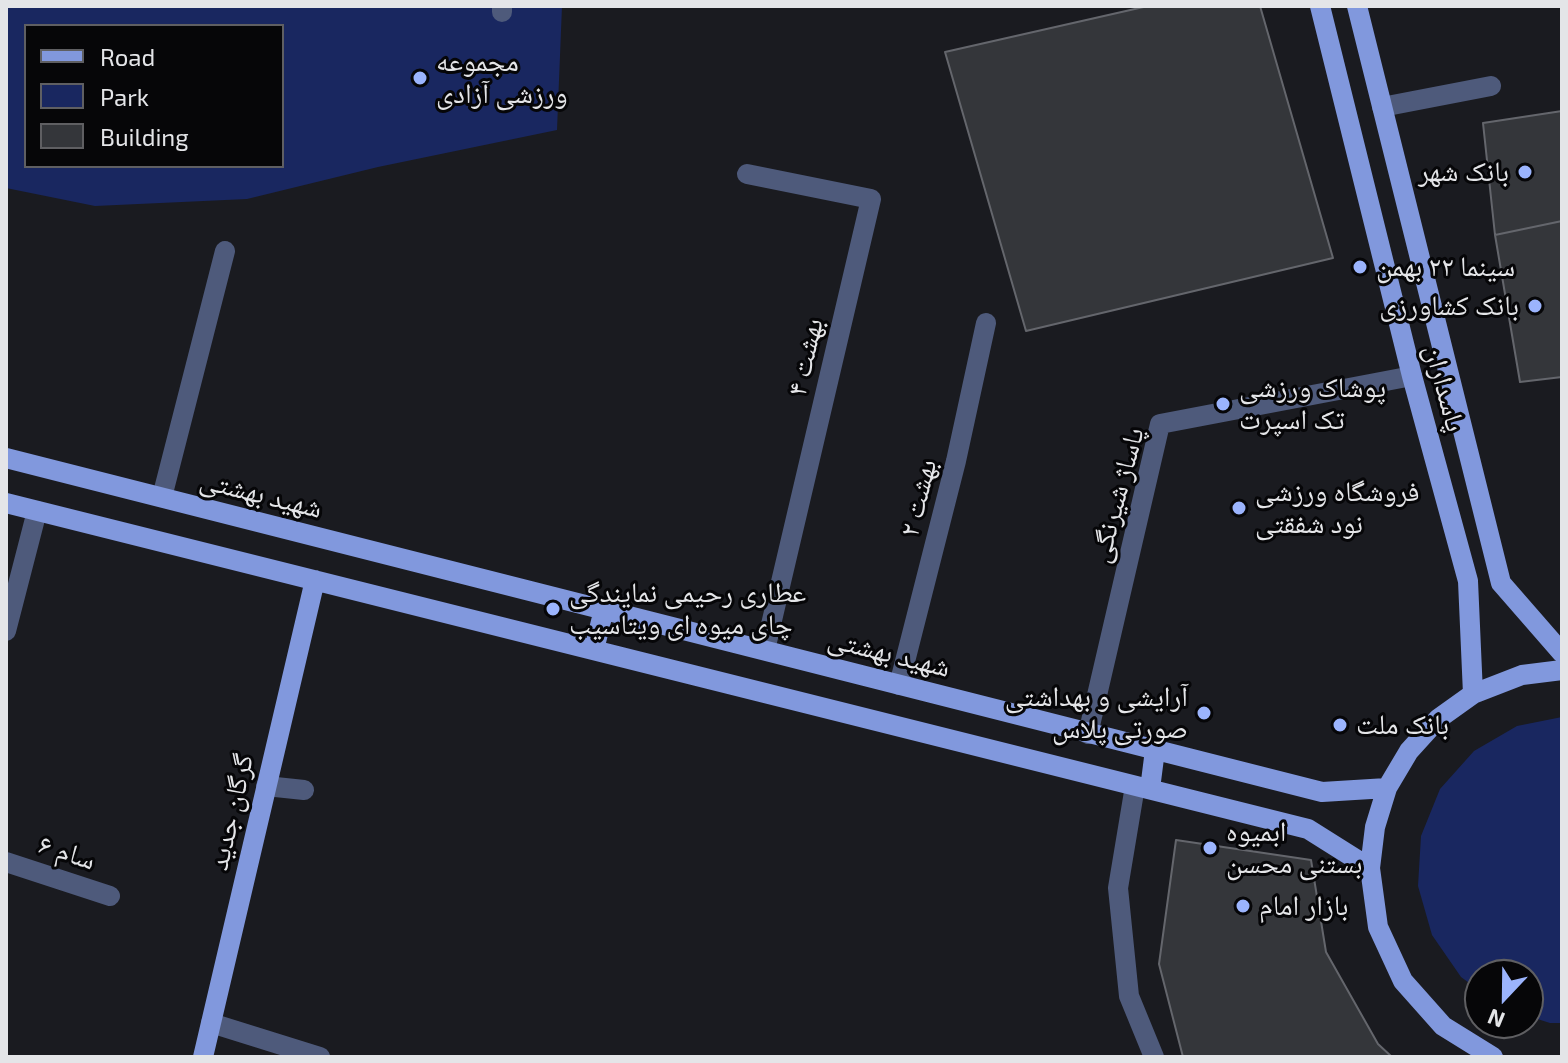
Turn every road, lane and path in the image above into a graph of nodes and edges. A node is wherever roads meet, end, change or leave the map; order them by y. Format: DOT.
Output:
graph roads {
  1 [pos="1320,6"];
  2 [pos="1357,6"];
  3 [pos="1491,86"];
  4 [pos="1382,107"];
  5 [pos="747,174"];
  6 [pos="225,251"];
  7 [pos="986,323"];
  8 [pos="1412,376"];
  9 [pos="6,458"];
  10 [pos="162,497"];
  11 [pos="6,503"];
  12 [pos="37,511"];
  13 [pos="315,580"];
  14 [pos="604,609"];
  15 [pos="6,631"];
  16 [pos="594,650"];
  17 [pos="765,650"];
  18 [pos="1562,653"];
  19 [pos="1562,670"];
  20 [pos="899,685"];
  21 [pos="1473,694"];
  22 [pos="1088,734"];
  23 [pos="1155,750"];
  24 [pos="266,786"];
  25 [pos="1143,787"];
  26 [pos="1387,788"];
  27 [pos="304,790"];
  28 [pos="6,862"];
  29 [pos="1370,868"];
  30 [pos="110,896"];
  31 [pos="211,1023"];
  32 [pos="203,1057"];
  33 [pos="320,1057"];
  34 [pos="1154,1057"];
  35 [pos="1493,1057"];
  1 -- 8 [label="main road, پاسداران"];
  2 -- 4 [label="main road, پاسداران"];
  3 -- 4 [label="street"];
  4 -- 18 [label="main road, پاسداران"];
  5 -- 17 [label="street, ۴ بهشت"];
  6 -- 10 [label="street"];
  7 -- 20 [label="street, بهشت ۲"];
  8 -- 21 [label="main road, پاسداران"];
  8 -- 22 [label="street, پاساژ شیرنگی"];
  9 -- 10 [label="main road, شهید بهشتی"];
  10 -- 14 [label="main road, شهید بهشتی"];
  11 -- 12 [label="main road"];
  12 -- 13 [label="main road"];
  12 -- 15 [label="street"];
  13 -- 16 [label="main road"];
  13 -- 24 [label="main road, گرگان جدید"];
  14 -- 16 [label="main road"];
  14 -- 17 [label="main road, شهید بهشتی"];
  16 -- 25 [label="main road"];
  17 -- 20 [label="main road, شهید بهشتی"];
  19 -- 21 [label="main road"];
  20 -- 22 [label="main road, شهید بهشتی"];
  21 -- 26 [label="main road"];
  22 -- 23 [label="main road, شهید بهشتی"];
  23 -- 25 [label="main road"];
  23 -- 26 [label="main road, شهید بهشتی"];
  24 -- 27 [label="street"];
  24 -- 31 [label="main road, گرگان جدید"];
  25 -- 29 [label="main road"];
  25 -- 34 [label="street"];
  26 -- 29 [label="main road"];
  28 -- 30 [label="street, ۶ سام"];
  29 -- 35 [label="main road"];
  31 -- 32 [label="main road, گرگان جدید"];
  31 -- 33 [label="street"];
}
